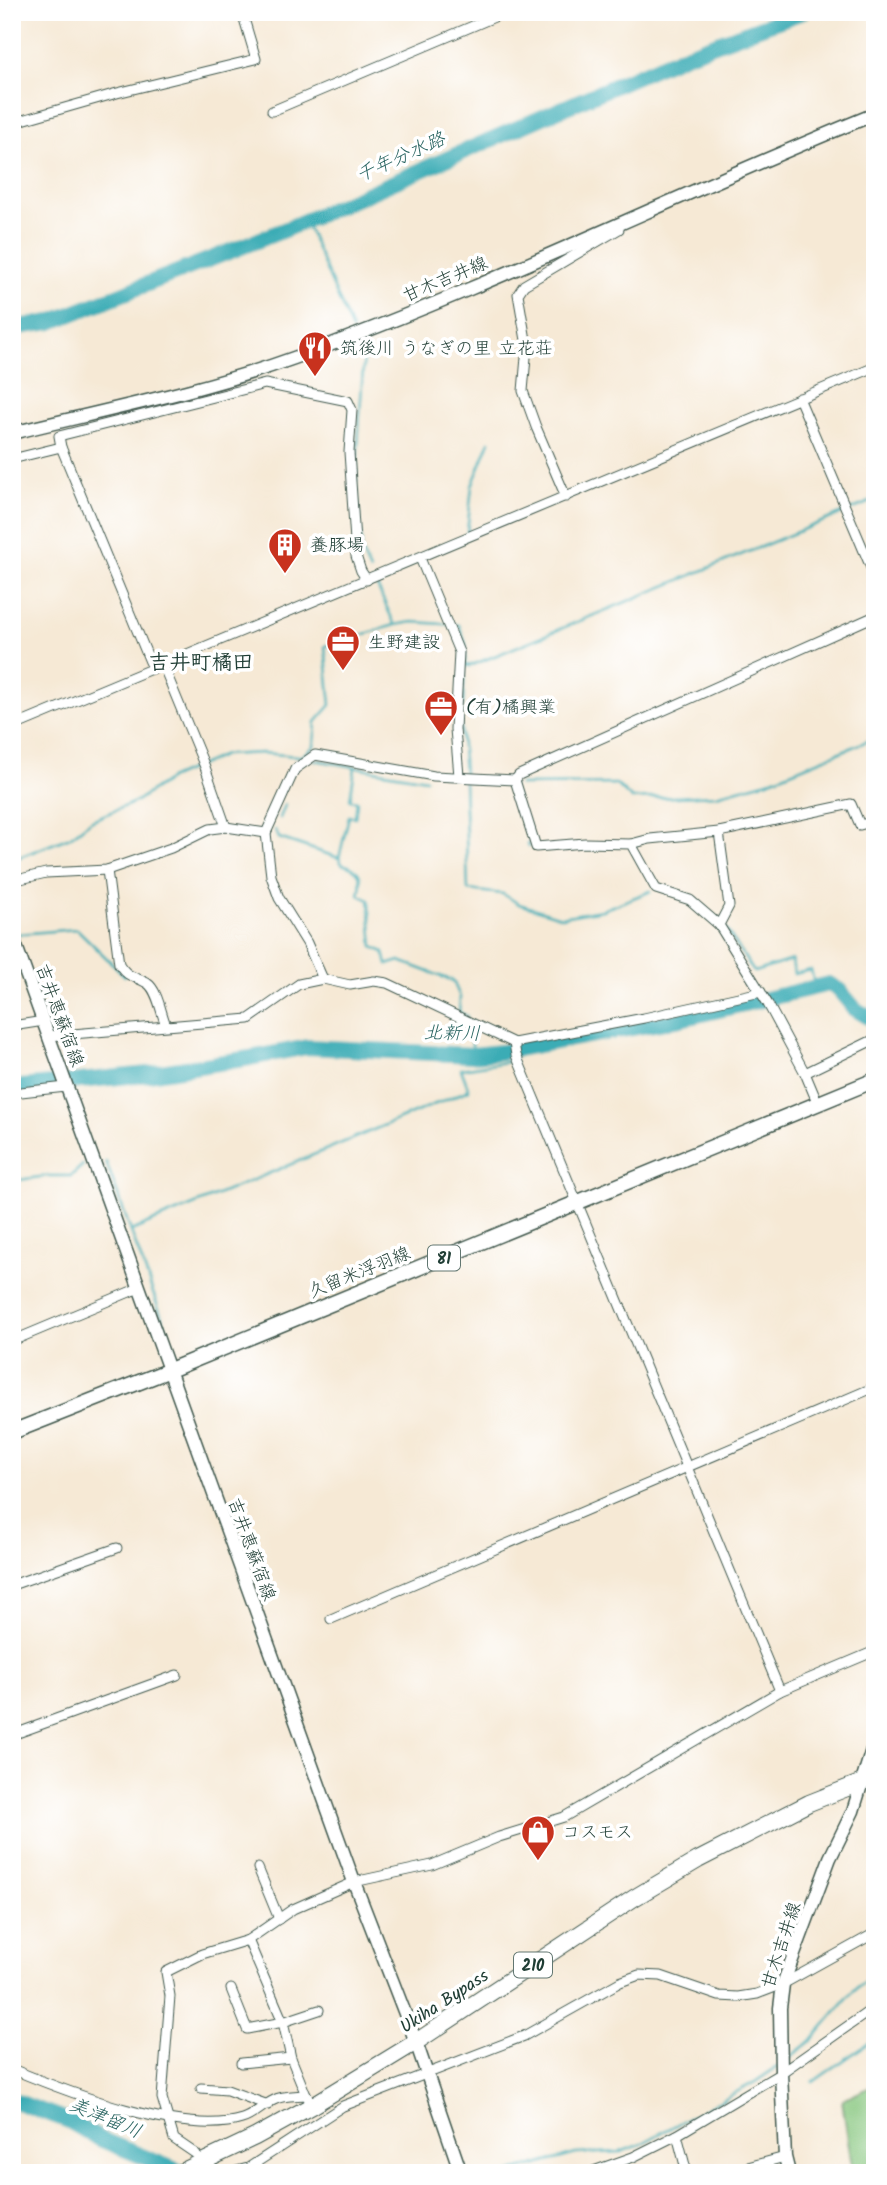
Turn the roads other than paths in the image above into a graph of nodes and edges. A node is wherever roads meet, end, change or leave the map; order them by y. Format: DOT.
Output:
graph roads {
  1 [pos="242,12"];
  2 [pos="506,12"];
  3 [pos="272,111"];
  4 [pos="875,114"];
  5 [pos="12,122"];
  6 [pos="624,222"];
  7 [pos="875,367"];
  8 [pos="799,398"];
  9 [pos="12,433"];
  10 [pos="61,447"];
  11 [pos="12,459"];
  12 [pos="566,497"];
  13 [pos="421,558"];
  14 [pos="875,577"];
  15 [pos="367,579"];
  16 [pos="875,616"];
  17 [pos="163,665"];
  18 [pos="153,669"];
  19 [pos="12,727"];
  20 [pos="463,776"];
  21 [pos="517,784"];
  22 [pos="875,821"];
  23 [pos="226,827"];
  24 [pos="719,832"];
  25 [pos="266,834"];
  26 [pos="631,844"];
  27 [pos="107,870"];
  28 [pos="12,881"];
  29 [pos="720,922"];
  30 [pos="12,935"];
  31 [pos="323,979"];
  32 [pos="764,998"];
  33 [pos="44,1021"];
  34 [pos="12,1026"];
  35 [pos="166,1026"];
  36 [pos="49,1036"];
  37 [pos="875,1039"];
  38 [pos="515,1048"];
  39 [pos="805,1073"];
  40 [pos="875,1080"];
  41 [pos="65,1082"];
  42 [pos="12,1093"];
  43 [pos="818,1104"];
  44 [pos="578,1203"];
  45 [pos="139,1288"];
  46 [pos="12,1341"];
  47 [pos="170,1370"];
  48 [pos="875,1388"];
  49 [pos="12,1432"];
  50 [pos="687,1466"];
  51 [pos="117,1548"];
  52 [pos="12,1584"];
  53 [pos="331,1619"];
  54 [pos="875,1651"];
  55 [pos="177,1675"];
  56 [pos="780,1691"];
  57 [pos="12,1735"];
  58 [pos="875,1740"];
  59 [pos="868,1780"];
  60 [pos="258,1868"];
  61 [pos="354,1882"];
  62 [pos="279,1919"];
  63 [pos="875,1933"];
  64 [pos="248,1940"];
  65 [pos="783,1984"];
  66 [pos="231,1989"];
  67 [pos="875,2007"];
  68 [pos="319,2010"];
  69 [pos="283,2022"];
  70 [pos="416,2042"];
  71 [pos="291,2058"];
  72 [pos="241,2063"];
  73 [pos="12,2069"];
  74 [pos="781,2072"];
  75 [pos="426,2075"];
  76 [pos="201,2088"];
  77 [pos="309,2100"];
  78 [pos="268,2105"];
  79 [pos="168,2120"];
  80 [pos="677,2135"];
  81 [pos="785,2157"];
  82 [pos="197,2159"];
  83 [pos="460,2171"];
  84 [pos="179,2173"];
  85 [pos="229,2173"];
  86 [pos="588,2173"];
  87 [pos="687,2173"];
  88 [pos="726,2173"];
  89 [pos="789,2173"];
  1 -- 5 [label="street"];
  2 -- 3 [label="street"];
  4 -- 6 [label="main road, 甘木吉井線"];
  6 -- 9 [label="main road, 甘木吉井線"];
  6 -- 12 [label="street"];
  7 -- 8 [label="street"];
  8 -- 12 [label="street"];
  8 -- 14 [label="street"];
  10 -- 11 [label="street"];
  10 -- 15 [label="street"];
  10 -- 18 [label="street"];
  12 -- 13 [label="street"];
  13 -- 15 [label="street"];
  13 -- 20 [label="street"];
  15 -- 17 [label="street"];
  16 -- 21 [label="street"];
  17 -- 18 [label="street"];
  17 -- 23 [label="street"];
  18 -- 19 [label="street"];
  20 -- 21 [label="street"];
  20 -- 25 [label="street"];
  21 -- 26 [label="street"];
  22 -- 24 [label="street"];
  23 -- 25 [label="street"];
  23 -- 27 [label="street"];
  24 -- 26 [label="street"];
  24 -- 29 [label="street"];
  25 -- 31 [label="street"];
  26 -- 29 [label="street"];
  27 -- 28 [label="street"];
  27 -- 35 [label="street"];
  29 -- 32 [label="street"];
  30 -- 33 [label="main road, 吉井恵蘇宿線"];
  31 -- 35 [label="street"];
  31 -- 38 [label="street"];
  32 -- 38 [label="street"];
  32 -- 39 [label="street"];
  33 -- 34 [label="street"];
  33 -- 36 [label="main road, 吉井恵蘇宿線"];
  35 -- 36 [label="street"];
  36 -- 41 [label="main road, 吉井恵蘇宿線"];
  37 -- 39 [label="street"];
  38 -- 44 [label="street"];
  39 -- 43 [label="street"];
  40 -- 43 [label="main road, 久留米浮羽線 / 81"];
  41 -- 42 [label="street"];
  41 -- 45 [label="main road, 吉井恵蘇宿線"];
  43 -- 44 [label="main road, 久留米浮羽線 / 81"];
  44 -- 47 [label="main road, 久留米浮羽線 / 81"];
  44 -- 50 [label="street"];
  45 -- 46 [label="street"];
  45 -- 47 [label="main road, 吉井恵蘇宿線"];
  47 -- 49 [label="main road, 久留米浮羽線 / 81"];
  47 -- 61 [label="main road, 吉井恵蘇宿線"];
  48 -- 50 [label="street"];
  50 -- 53 [label="street"];
  50 -- 56 [label="street"];
  51 -- 52 [label="street"];
  54 -- 56 [label="street"];
  55 -- 57 [label="street"];
  56 -- 61 [label="street"];
  58 -- 59 [label="main road, 甘木吉井線"];
  59 -- 65 [label="main road, 甘木吉井線"];
  59 -- 70 [label="highway, Ukiha Bypass / 210"];
  60 -- 62 [label="street"];
  61 -- 62 [label="street"];
  61 -- 70 [label="main road, 吉井恵蘇宿線"];
  62 -- 64 [label="street"];
  63 -- 65 [label="street"];
  64 -- 69 [label="street"];
  64 -- 79 [label="street"];
  65 -- 74 [label="main road, 甘木吉井線"];
  65 -- 75 [label="street"];
  66 -- 69 [label="street"];
  67 -- 74 [label="street"];
  68 -- 69 [label="street"];
  69 -- 71 [label="street"];
  70 -- 75 [label="main road, 吉井恵蘇宿線"];
  70 -- 77 [label="highway, Ukiha Bypass / 210"];
  71 -- 72 [label="street"];
  71 -- 77 [label="street"];
  73 -- 79 [label="street"];
  74 -- 80 [label="street"];
  74 -- 81 [label="main road, 甘木吉井線"];
  75 -- 83 [label="main road, 吉井恵蘇宿線"];
  75 -- 85 [label="street"];
  76 -- 78 [label="street"];
  77 -- 78 [label="street"];
  77 -- 82 [label="highway, Ukiha Bypass / 210"];
  78 -- 79 [label="street"];
  79 -- 82 [label="street"];
  80 -- 86 [label="street"];
  80 -- 87 [label="street"];
  81 -- 88 [label="street"];
  81 -- 89 [label="main road, 甘木吉井線"];
  82 -- 84 [label="highway, Ukiha Bypass / 210"];
}
